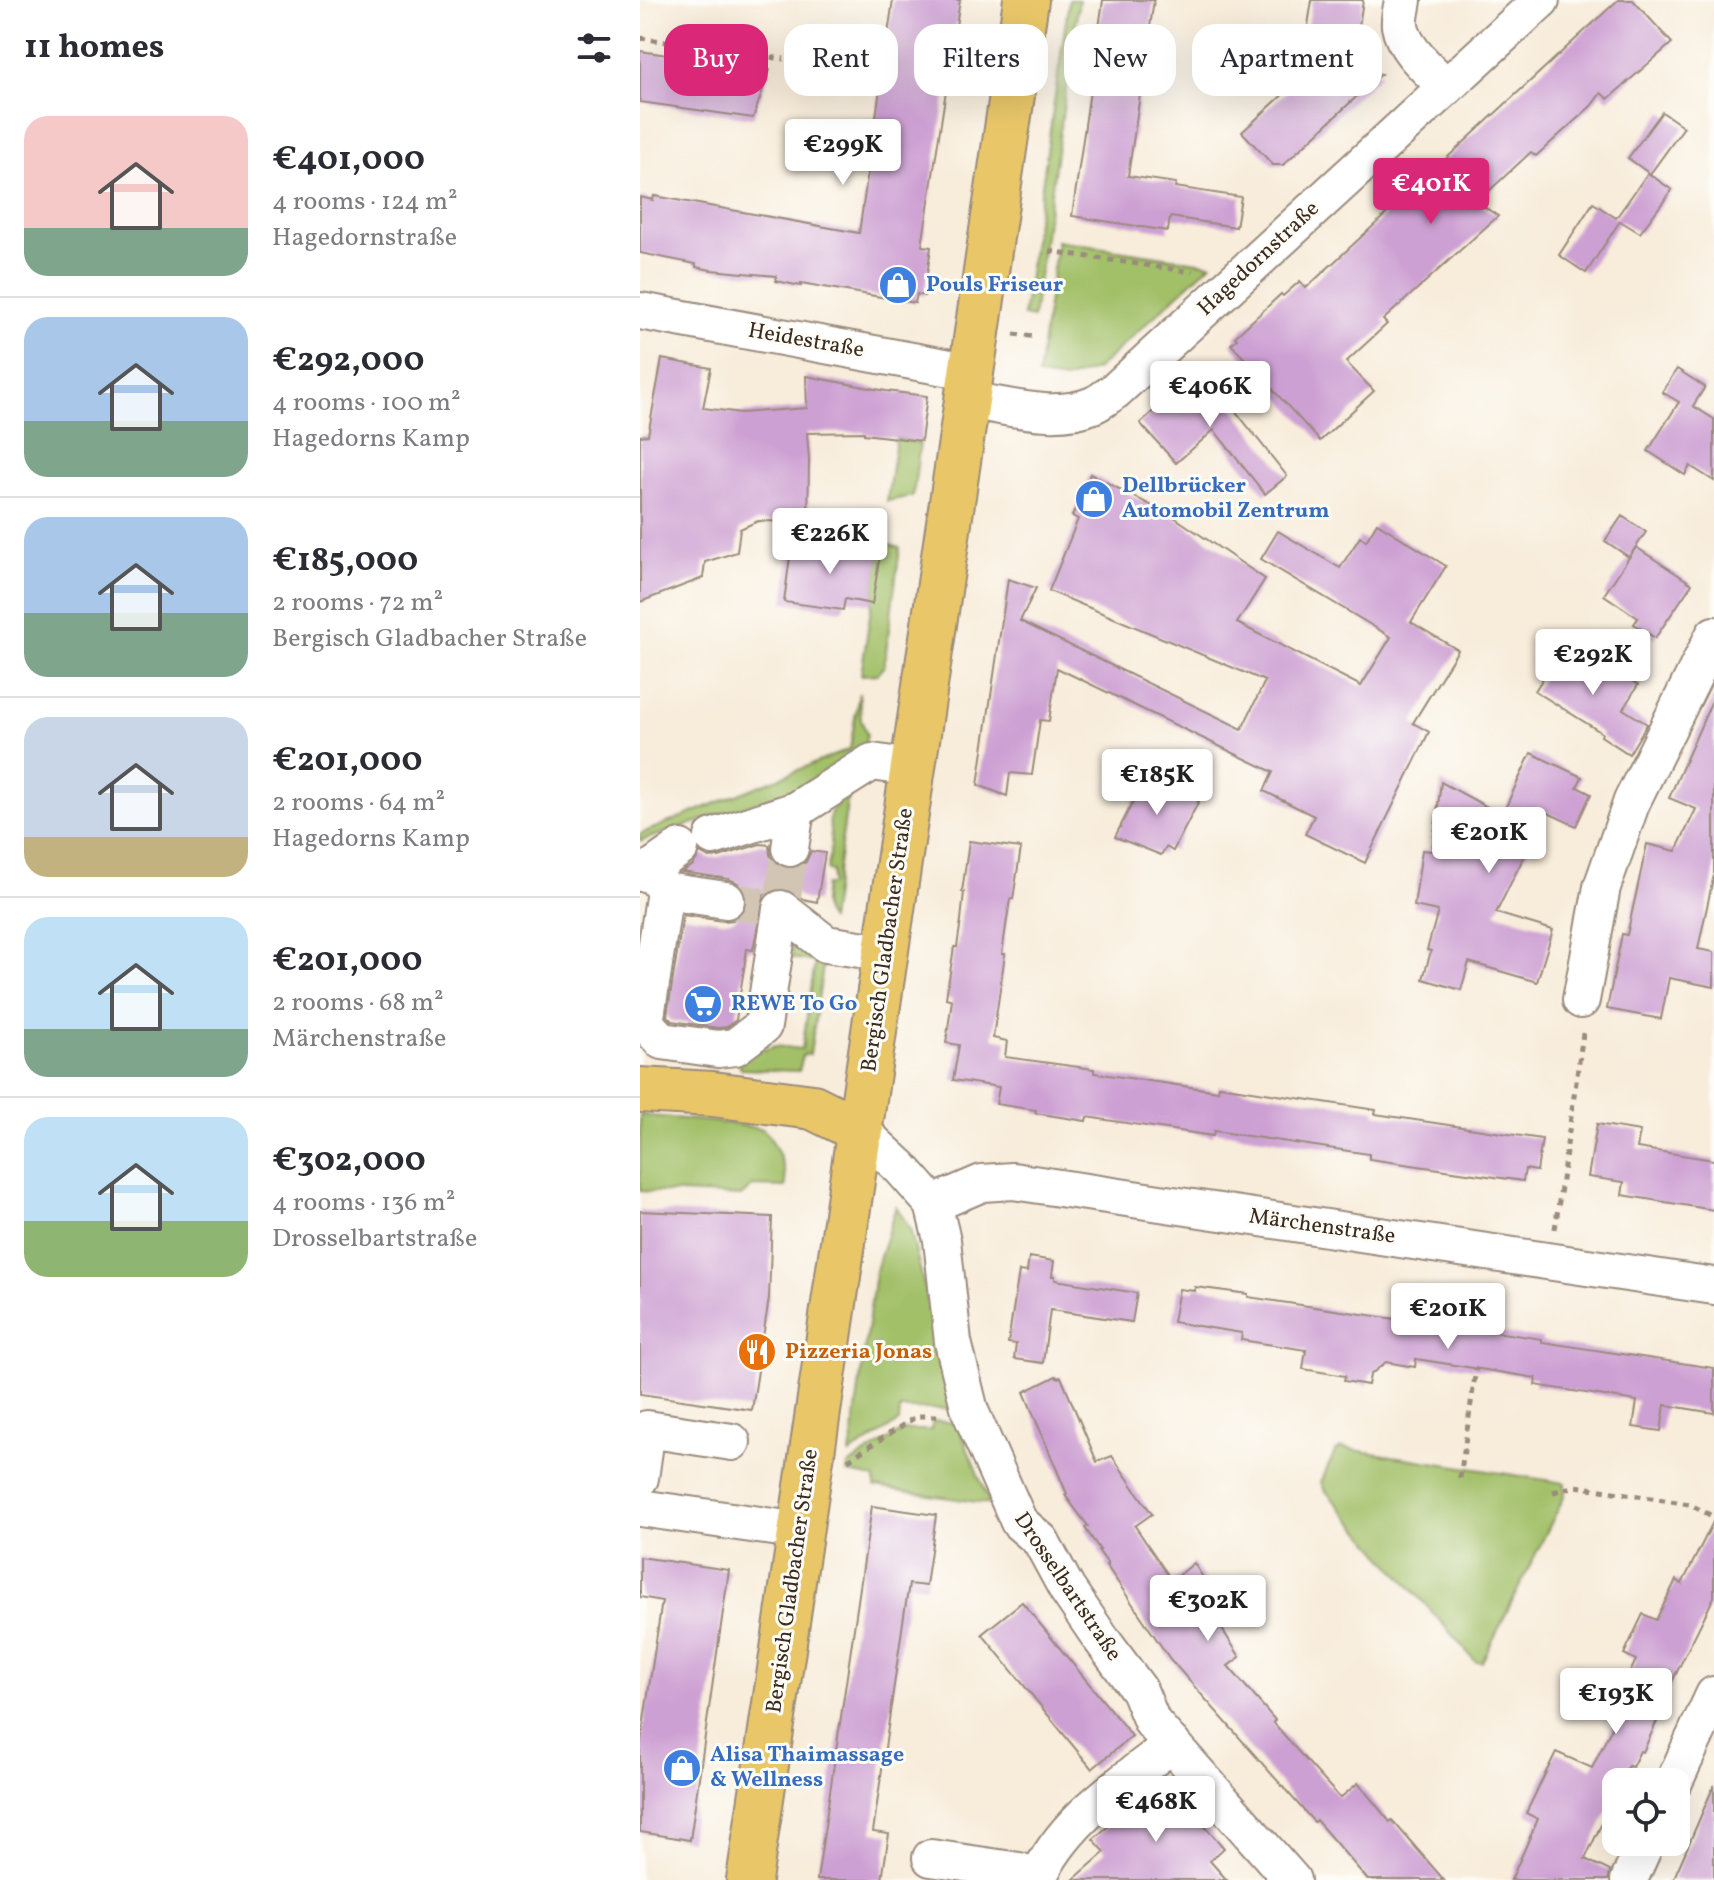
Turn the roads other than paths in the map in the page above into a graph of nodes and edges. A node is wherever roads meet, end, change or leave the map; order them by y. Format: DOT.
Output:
graph roads {
  1 [pos="1026,0"];
  2 [pos="1403,0"];
  3 [pos="1541,0"];
  4 [pos="1446,87"];
  5 [pos="640,311"];
  6 [pos="969,386"];
  7 [pos="1714,635"];
  8 [pos="913,768"];
  9 [pos="796,810"];
  10 [pos="790,848"];
  11 [pos="651,878"];
  12 [pos="726,900"];
  13 [pos="886,953"];
  14 [pos="1581,1000"];
  15 [pos="643,1018"];
  16 [pos="718,1049"];
  17 [pos="640,1090"];
  18 [pos="713,1094"];
  19 [pos="861,1131"];
  20 [pos="933,1204"];
  21 [pos="1714,1286"];
  22 [pos="732,1442"];
  23 [pos="640,1478"];
  24 [pos="640,1508"];
  25 [pos="801,1531"];
  26 [pos="1714,1695"];
  27 [pos="1172,1744"];
  28 [pos="1680,1768"];
  29 [pos="1640,1856"];
  30 [pos="931,1858"];
  31 [pos="1038,1879"];
  32 [pos="749,1880"];
  33 [pos="1292,1880"];
  34 [pos="1629,1880"];
  1 -- 6 [label="main road, Bergisch Gladbacher Straße"];
  2 -- 4 [label="street"];
  3 -- 4 [label="street, Hagedornstraße"];
  4 -- 6 [label="street, Hagedornstraße"];
  5 -- 6 [label="street, Heidestraße"];
  6 -- 8 [label="main road, Bergisch Gladbacher Straße"];
  7 -- 14 [label="street"];
  8 -- 9 [label="street"];
  8 -- 13 [label="main road, Bergisch Gladbacher Straße"];
  9 -- 10 [label="street"];
  9 -- 11 [label="street"];
  11 -- 12 [label="street"];
  11 -- 15 [label="street"];
  13 -- 16 [label="street"];
  13 -- 19 [label="main road, Bergisch Gladbacher Straße"];
  15 -- 16 [label="street"];
  16 -- 18 [label="street"];
  17 -- 18 [label="main road"];
  18 -- 19 [label="main road"];
  19 -- 20 [label="street, Drosselbartstraße"];
  19 -- 25 [label="main road, Bergisch Gladbacher Straße"];
  20 -- 21 [label="street, Märchenstraße"];
  20 -- 27 [label="street, Drosselbartstraße"];
  22 -- 23 [label="street"];
  24 -- 25 [label="street"];
  25 -- 32 [label="main road, Bergisch Gladbacher Straße"];
  26 -- 28 [label="street"];
  27 -- 31 [label="street"];
  27 -- 33 [label="street, Drosselbartstraße"];
  29 -- 34 [label="street"];
  30 -- 31 [label="street"];
}
